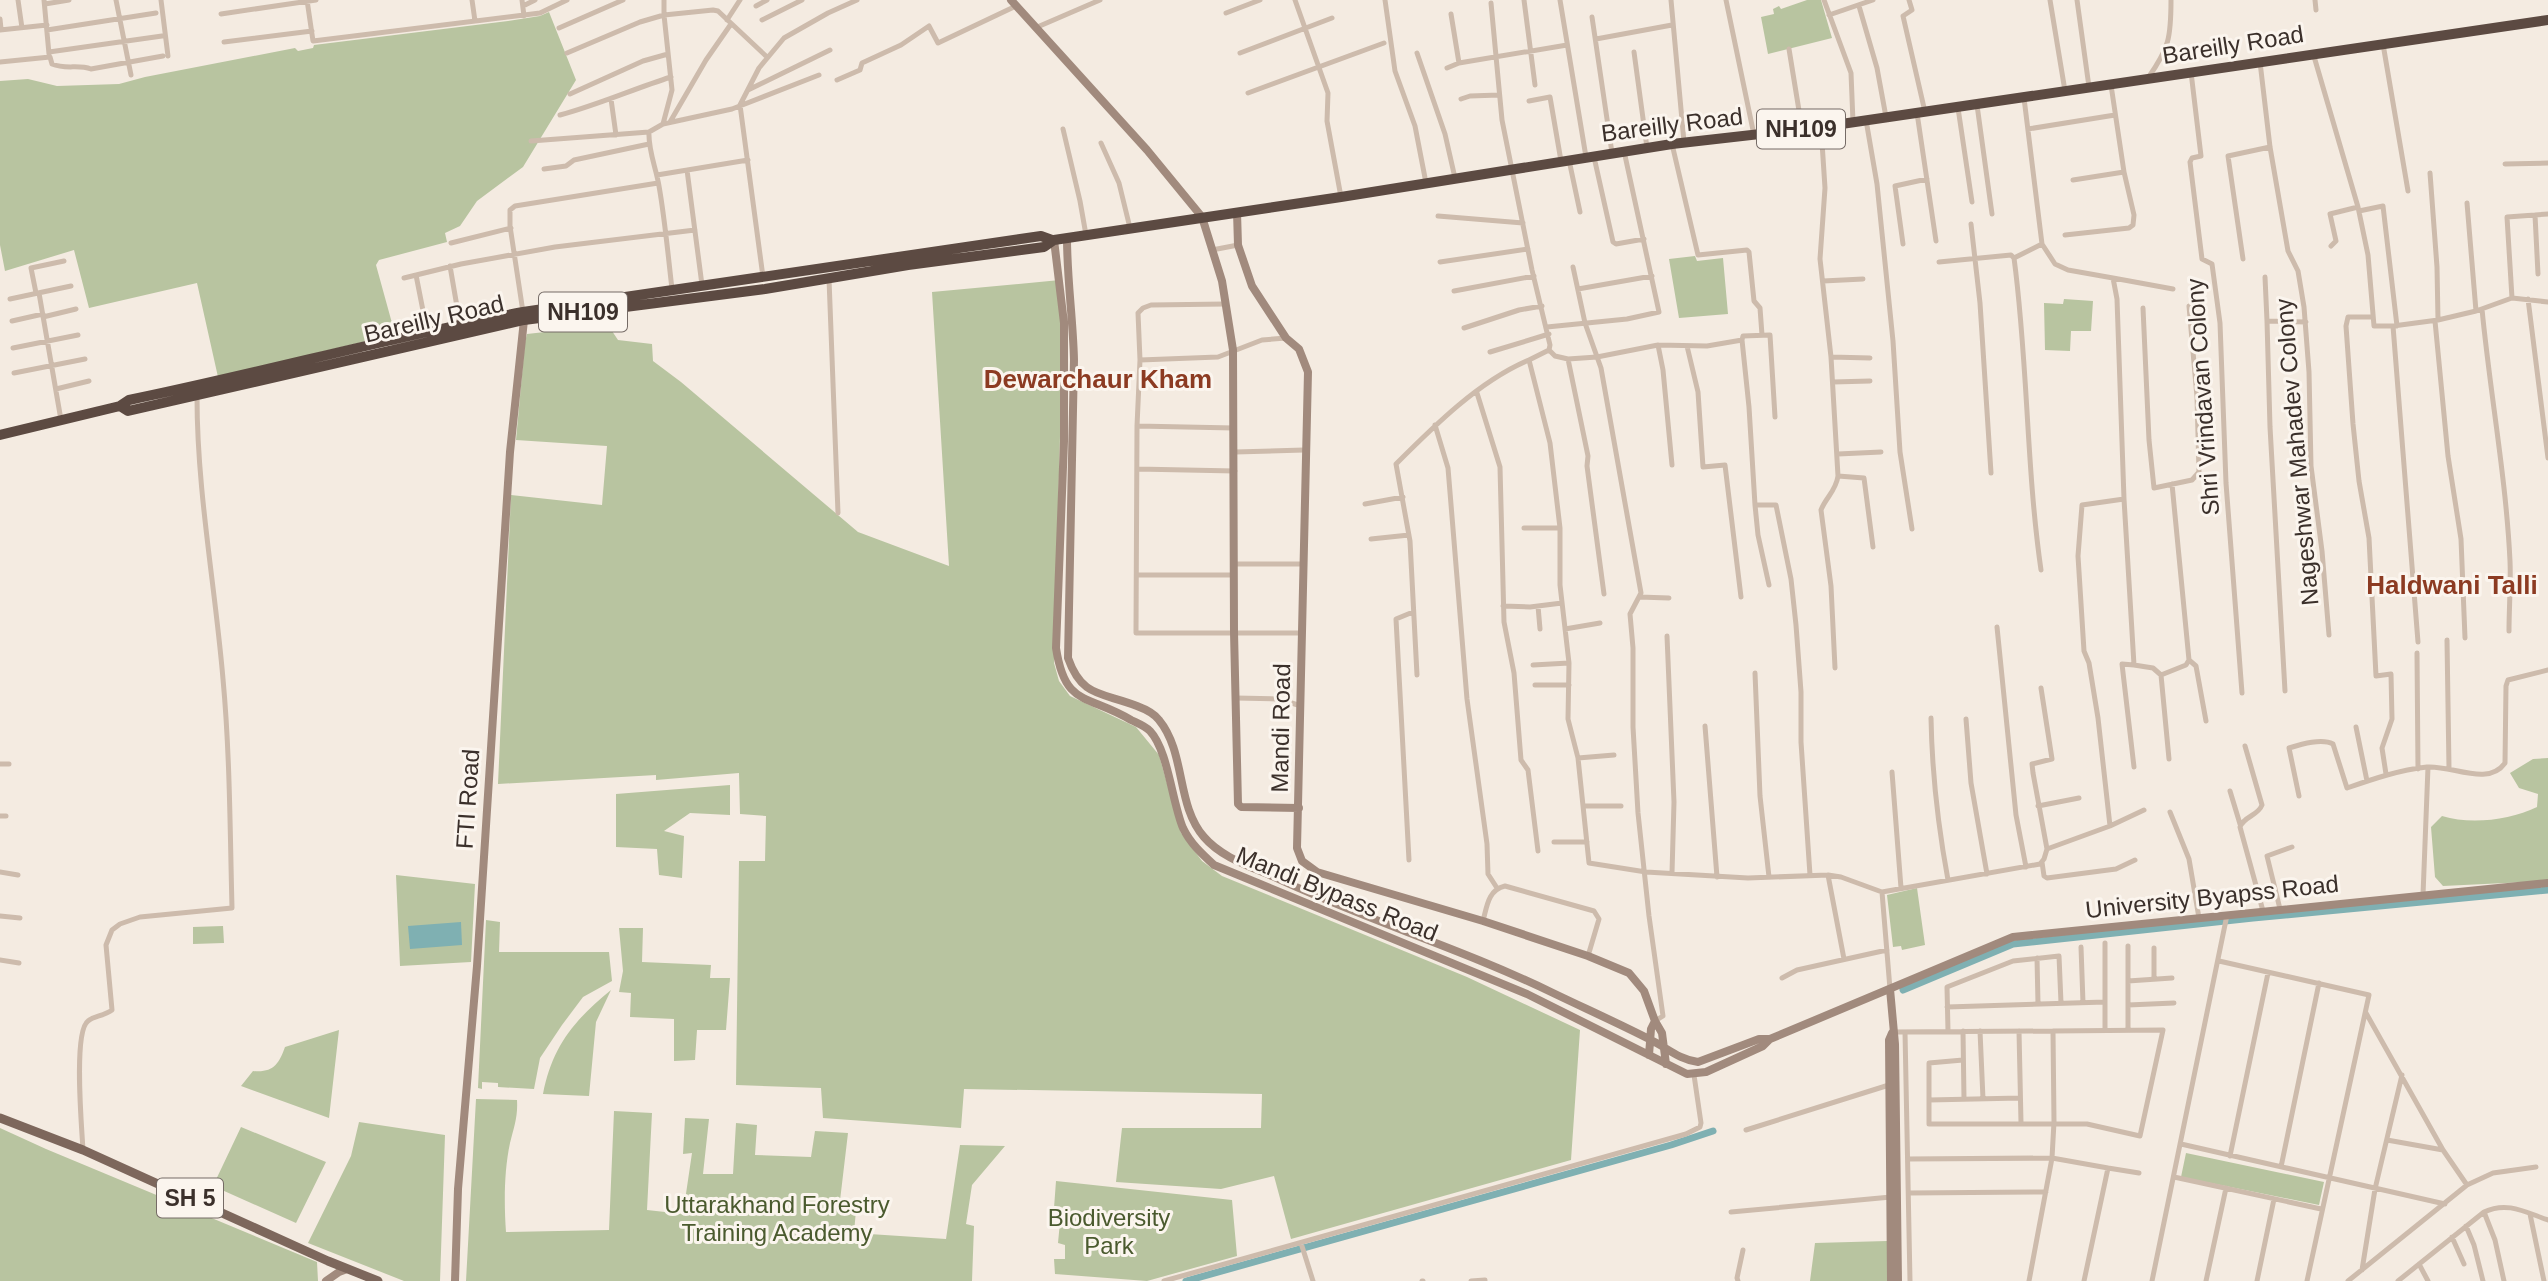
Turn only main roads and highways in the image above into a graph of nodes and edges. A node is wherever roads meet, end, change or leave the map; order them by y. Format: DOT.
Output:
graph roads {
  1 [pos="1014,3"];
  2 [pos="2548,20"];
  3 [pos="1237,212"];
  4 [pos="1202,218"];
  5 [pos="1067,238"];
  6 [pos="1053,240"];
  7 [pos="764,283"];
  8 [pos="673,295"];
  9 [pos="524,316"];
  10 [pos="196,391"];
  11 [pos="0,435"];
  12 [pos="1300,808"];
  13 [pos="2548,883"];
  14 [pos="1890,989"];
  15 [pos="1655,1021"];
  16 [pos="1893,1032"];
  17 [pos="1650,1039"];
  18 [pos="1770,1039"];
  19 [pos="1664,1046"];
  20 [pos="1649,1055"];
  21 [pos="1666,1064"];
  22 [pos="0,1118"];
  23 [pos="328,1261"];
  24 [pos="347,1269"];
  25 [pos="326,1281"];
  26 [pos="378,1281"];
  27 [pos="455,1281"];
  28 [pos="1891,1281"];
  29 [pos="1898,1281"];
  1 -- 4 [label="main road"];
  2 -- 3 [label="highway, Bareilly Road / NH109"];
  3 -- 4 [label="highway, Bareilly Road / NH109"];
  3 -- 12 [label="main road, Mandi Road"];
  4 -- 5 [label="highway, Bareilly Road / NH109"];
  4 -- 12 [label="main road"];
  5 -- 6 [label="highway, Bareilly Road / NH109"];
  5 -- 17 [label="main road, Mandi Bypass Road"];
  6 -- 7 [label="highway, Bareilly Road / NH109"];
  6 -- 7 [label="highway, Bareilly Road / NH109"];
  6 -- 20 [label="main road, Mandi Bypass Road"];
  7 -- 8 [label="highway, Bareilly Road / NH109"];
  7 -- 8 [label="highway, Bareilly Road / NH109"];
  8 -- 9 [label="highway, Bareilly Road / NH109"];
  9 -- 10 [label="highway, Bareilly Road / NH109"];
  9 -- 10 [label="highway, Bareilly Road / NH109"];
  9 -- 27 [label="main road, FTI Road"];
  10 -- 11 [label="highway, Bareilly Road / NH109"];
  12 -- 15 [label="main road, Mandi Road"];
  13 -- 14 [label="main road, University Byapss Road"];
  14 -- 16 [label="main road"];
  14 -- 18 [label="main road, Mandi Bypass Road"];
  15 -- 17 [label="main road"];
  15 -- 19 [label="main road, Mandi Road"];
  16 -- 28 [label="main road"];
  16 -- 29 [label="main road"];
  17 -- 19 [label="main road, Mandi Bypass Road"];
  17 -- 20 [label="main road"];
  18 -- 19 [label="main road, Mandi Bypass Road"];
  18 -- 21 [label="main road, Mandi Bypass Road"];
  19 -- 21 [label="main road, Mandi Road"];
  20 -- 21 [label="main road, Mandi Bypass Road"];
  22 -- 23 [label="main road, SH 5"];
  23 -- 24 [label="main road, SH 5"];
  23 -- 25 [label="main road"];
  24 -- 25 [label="main road"];
  24 -- 26 [label="main road, SH 5"];
  28 -- 29 [label="main road"];
}
